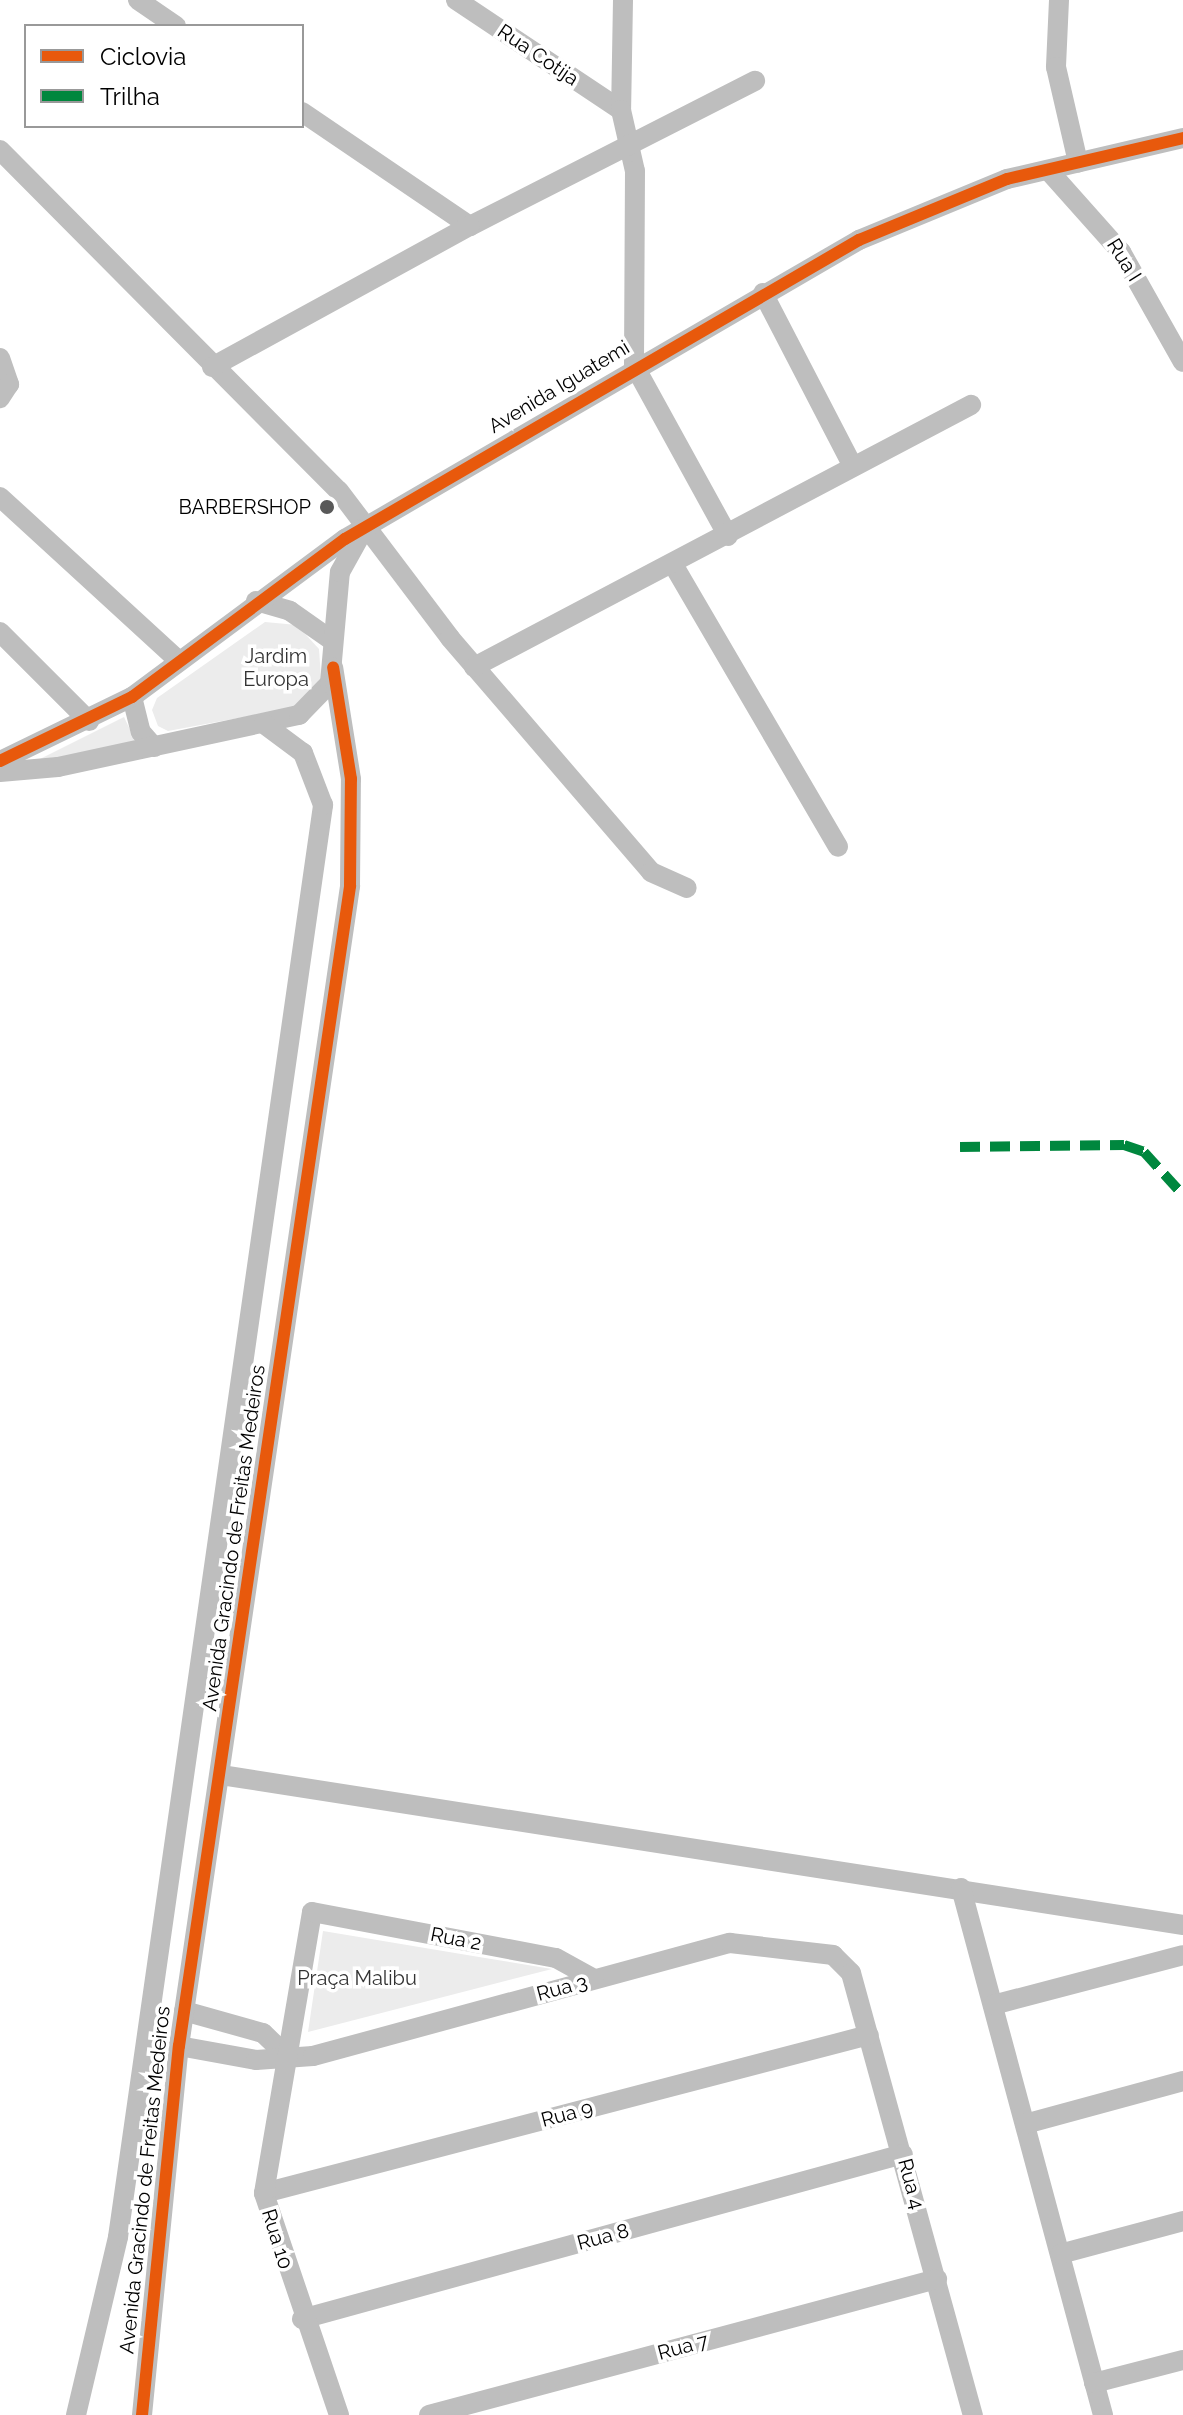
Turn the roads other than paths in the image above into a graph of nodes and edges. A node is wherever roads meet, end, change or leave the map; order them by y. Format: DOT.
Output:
graph roads {
  1 [pos="138,0"];
  2 [pos="456,0"];
  3 [pos="623,0"];
  4 [pos="1059,0"];
  5 [pos="173,24"];
  6 [pos="755,81"];
  7 [pos="621,110"];
  8 [pos="304,113"];
  9 [pos="1183,138"];
  10 [pos="0,150"];
  11 [pos="632,150"];
  12 [pos="1078,162"];
  13 [pos="1048,170"];
  14 [pos="470,226"];
  15 [pos="763,293"];
  16 [pos="0,358"];
  17 [pos="1183,362"];
  18 [pos="634,365"];
  19 [pos="212,367"];
  20 [pos="0,398"];
  21 [pos="971,405"];
  22 [pos="852,465"];
  23 [pos="0,497"];
  24 [pos="366,525"];
  25 [pos="728,536"];
  26 [pos="674,566"];
  27 [pos="256,601"];
  28 [pos="0,632"];
  29 [pos="330,639"];
  30 [pos="179,661"];
  31 [pos="333,667"];
  32 [pos="474,667"];
  33 [pos="132,697"];
  34 [pos="89,721"];
  35 [pos="264,724"];
  36 [pos="154,747"];
  37 [pos="0,761"];
  38 [pos="0,772"];
  39 [pos="838,847"];
  40 [pos="687,888"];
  41 [pos="221,1775"];
  42 [pos="961,1888"];
  43 [pos="312,1912"];
  44 [pos="1183,1925"];
  45 [pos="1183,1955"];
  46 [pos="839,1958"];
  47 [pos="594,1979"];
  48 [pos="993,2005"];
  49 [pos="184,2011"];
  50 [pos="869,2035"];
  51 [pos="179,2046"];
  52 [pos="286,2055"];
  53 [pos="1183,2081"];
  54 [pos="1025,2124"];
  55 [pos="903,2154"];
  56 [pos="264,2193"];
  57 [pos="1183,2221"];
  58 [pos="1060,2254"];
  59 [pos="937,2279"];
  60 [pos="302,2319"];
  61 [pos="1183,2360"];
  62 [pos="1094,2383"];
  63 [pos="76,2415"];
  64 [pos="142,2415"];
  65 [pos="339,2415"];
  66 [pos="429,2415"];
  67 [pos="971,2415"];
  68 [pos="1103,2415"];
  1 -- 5 [label="street"];
  2 -- 7 [label="street, Rua Cotija"];
  3 -- 7 [label="street"];
  4 -- 12 [label="street"];
  6 -- 11 [label="street"];
  7 -- 11 [label="street"];
  8 -- 14 [label="street"];
  9 -- 12 [label="street, Avenida Iguatemi"];
  10 -- 19 [label="street"];
  11 -- 14 [label="street"];
  11 -- 18 [label="street"];
  12 -- 13 [label="street, Avenida Iguatemi"];
  13 -- 15 [label="street, Avenida Iguatemi"];
  13 -- 17 [label="street, Rua I"];
  14 -- 19 [label="street"];
  15 -- 18 [label="street, Avenida Iguatemi"];
  15 -- 22 [label="street"];
  16 -- 20 [label="street"];
  18 -- 24 [label="street, Avenida Iguatemi"];
  18 -- 25 [label="street"];
  19 -- 24 [label="street"];
  21 -- 22 [label="street"];
  22 -- 25 [label="street"];
  23 -- 30 [label="street"];
  24 -- 27 [label="street, Avenida Iguatemi"];
  24 -- 29 [label="street, Avenida Gracindo de Freitas Medeiros"];
  24 -- 32 [label="street"];
  25 -- 26 [label="street"];
  26 -- 32 [label="street"];
  26 -- 39 [label="street"];
  27 -- 29 [label="street"];
  27 -- 30 [label="street, Avenida Iguatemi"];
  28 -- 34 [label="street"];
  29 -- 31 [label="street, Avenida Gracindo de Freitas Medeiros"];
  30 -- 33 [label="street, Avenida Iguatemi"];
  31 -- 35 [label="street"];
  31 -- 41 [label="street, Avenida Gracindo de Freitas Medeiros"];
  32 -- 40 [label="street"];
  33 -- 34 [label="street, Avenida Iguatemi"];
  33 -- 36 [label="street"];
  34 -- 37 [label="street, Avenida Iguatemi"];
  35 -- 36 [label="street"];
  35 -- 63 [label="street, Avenida Gracindo de Freitas Medeiros"];
  36 -- 38 [label="street"];
  41 -- 42 [label="street"];
  41 -- 49 [label="street, Avenida Gracindo de Freitas Medeiros"];
  42 -- 44 [label="street"];
  42 -- 48 [label="street"];
  43 -- 47 [label="street, Rua 2"];
  43 -- 52 [label="street, Rua 10"];
  45 -- 48 [label="street"];
  46 -- 47 [label="street, Rua 3"];
  46 -- 50 [label="street, Rua 4"];
  47 -- 52 [label="street, Rua 3"];
  48 -- 54 [label="street"];
  49 -- 51 [label="street, Avenida Gracindo de Freitas Medeiros"];
  49 -- 52 [label="street"];
  50 -- 55 [label="street, Rua 4"];
  50 -- 56 [label="street, Rua 9"];
  51 -- 52 [label="street, Rua 3"];
  51 -- 64 [label="street, Avenida Gracindo de Freitas Medeiros"];
  52 -- 56 [label="street, Rua 10"];
  53 -- 54 [label="street"];
  54 -- 58 [label="street"];
  55 -- 59 [label="street, Rua 4"];
  55 -- 60 [label="street, Rua 8"];
  56 -- 60 [label="street, Rua 10"];
  57 -- 58 [label="street"];
  58 -- 62 [label="street"];
  59 -- 66 [label="street, Rua 7"];
  59 -- 67 [label="street, Rua 4"];
  60 -- 65 [label="street, Rua 10"];
  61 -- 62 [label="street"];
  62 -- 68 [label="street"];
}
